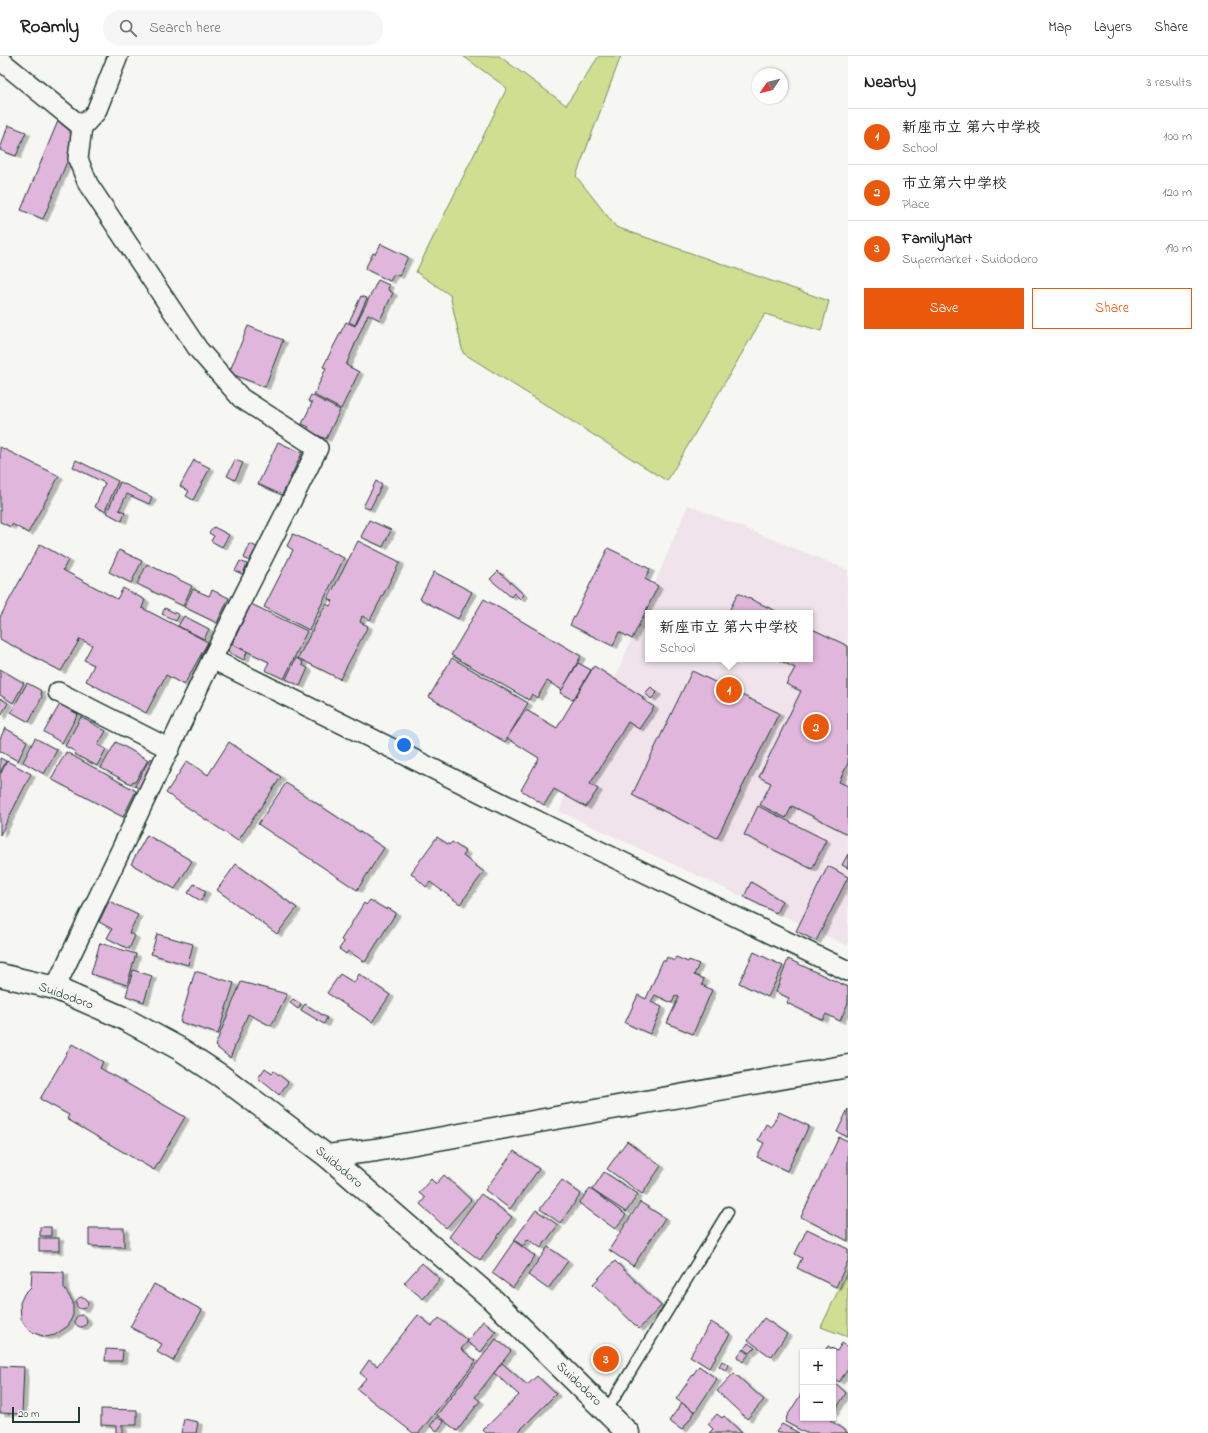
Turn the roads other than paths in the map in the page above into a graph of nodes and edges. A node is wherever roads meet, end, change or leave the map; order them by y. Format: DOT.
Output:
graph roads {
  1 [pos="118,56"];
  2 [pos="0,60"];
  3 [pos="82,128"];
  4 [pos="212,660"];
  5 [pos="58,692"];
  6 [pos="170,750"];
  7 [pos="848,971"];
  8 [pos="0,975"];
  9 [pos="55,988"];
  10 [pos="848,1066"];
  11 [pos="327,1156"];
  12 [pos="728,1212"];
  13 [pos="607,1410"];
  14 [pos="628,1433"];
  1 -- 3 [label="street"];
  2 -- 3 [label="street"];
  3 -- 4 [label="street"];
  4 -- 6 [label="street"];
  4 -- 7 [label="street"];
  5 -- 6 [label="street"];
  6 -- 9 [label="street"];
  8 -- 9 [label="street, Suidodoro"];
  9 -- 11 [label="street, Suidodoro"];
  10 -- 11 [label="street"];
  11 -- 13 [label="street, Suidodoro"];
  12 -- 13 [label="lane"];
  13 -- 14 [label="street, Suidodoro"];
}
